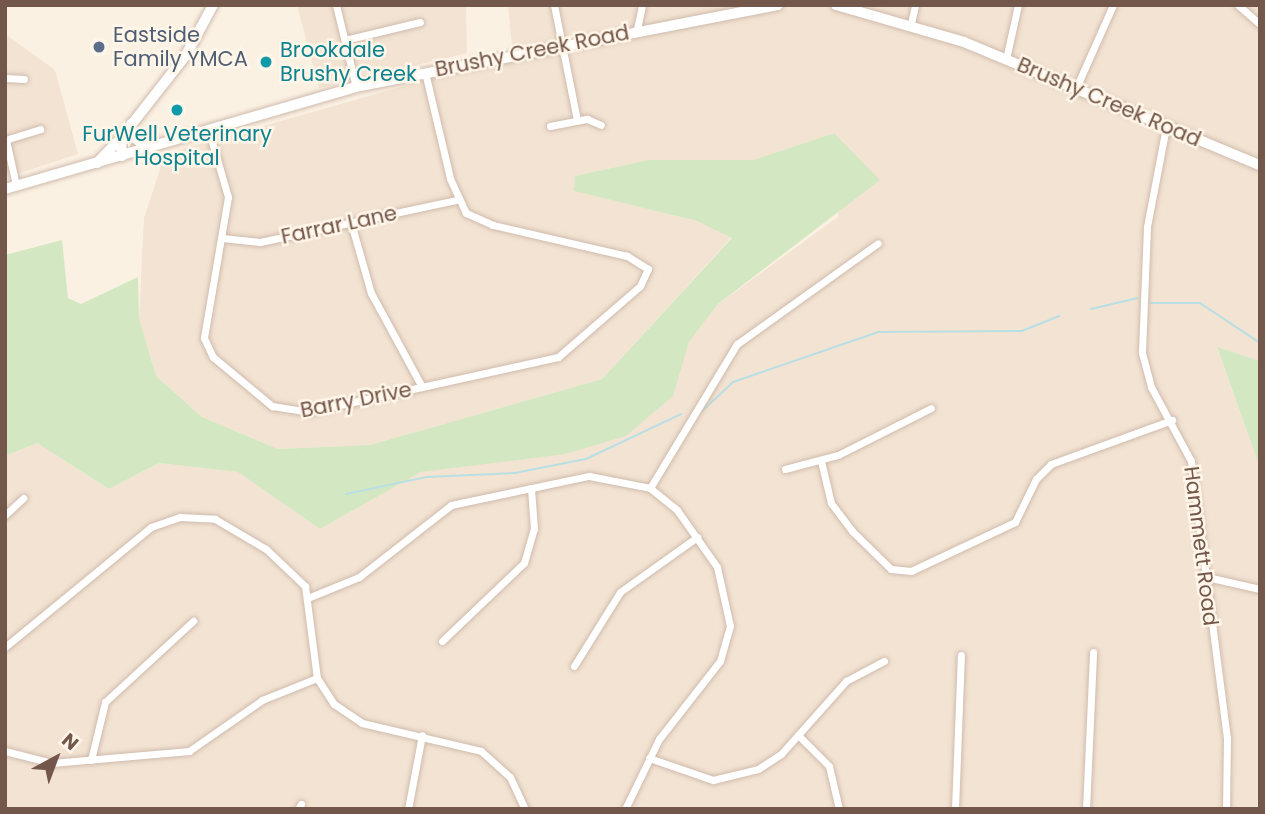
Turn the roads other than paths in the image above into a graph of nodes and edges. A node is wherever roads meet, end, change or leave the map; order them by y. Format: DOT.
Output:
graph roads {
  1 [pos="212,5"];
  2 [pos="336,5"];
  3 [pos="554,5"];
  4 [pos="642,5"];
  5 [pos="778,5"];
  6 [pos="836,5"];
  7 [pos="915,5"];
  8 [pos="1018,5"];
  9 [pos="1113,5"];
  10 [pos="1238,5"];
  11 [pos="754,7"];
  12 [pos="420,22"];
  13 [pos="911,23"];
  14 [pos="1260,24"];
  15 [pos="637,29"];
  16 [pos="345,40"];
  17 [pos="561,45"];
  18 [pos="1006,59"];
  19 [pos="425,72"];
  20 [pos="5,78"];
  21 [pos="24,79"];
  22 [pos="356,87"];
  23 [pos="1076,88"];
  24 [pos="577,120"];
  25 [pos="131,124"];
  26 [pos="601,125"];
  27 [pos="550,126"];
  28 [pos="1166,127"];
  29 [pos="208,128"];
  30 [pos="40,129"];
  31 [pos="121,138"];
  32 [pos="5,140"];
  33 [pos="148,148"];
  34 [pos="122,156"];
  35 [pos="1260,165"];
  36 [pos="94,166"];
  37 [pos="10,187"];
  38 [pos="456,200"];
  39 [pos="351,223"];
  40 [pos="222,238"];
  41 [pos="878,243"];
  42 [pos="422,387"];
  43 [pos="931,408"];
  44 [pos="1172,420"];
  45 [pos="821,461"];
  46 [pos="785,468"];
  47 [pos="531,488"];
  48 [pos="650,488"];
  49 [pos="23,498"];
  50 [pos="5,515"];
  51 [pos="697,537"];
  52 [pos="1207,577"];
  53 [pos="1260,589"];
  54 [pos="310,597"];
  55 [pos="193,621"];
  56 [pos="442,641"];
  57 [pos="5,648"];
  58 [pos="1093,652"];
  59 [pos="961,655"];
  60 [pos="884,661"];
  61 [pos="574,666"];
  62 [pos="317,678"];
  63 [pos="422,735"];
  64 [pos="799,735"];
  65 [pos="5,751"];
  66 [pos="649,758"];
  67 [pos="91,760"];
  68 [pos="408,809"];
  69 [pos="525,809"];
  70 [pos="625,809"];
  71 [pos="839,809"];
  72 [pos="955,809"];
  73 [pos="1086,809"];
  74 [pos="1226,809"];
  1 -- 25 [label="main road"];
  2 -- 16 [label="street"];
  3 -- 17 [label="street"];
  4 -- 15 [label="street"];
  5 -- 11 [label="main road, Brushy Creek Road"];
  6 -- 13 [label="main road, Brushy Creek Road"];
  7 -- 13 [label="street"];
  8 -- 18 [label="street"];
  9 -- 23 [label="street"];
  10 -- 14 [label="street"];
  11 -- 15 [label="main road, Brushy Creek Road"];
  12 -- 16 [label="street"];
  13 -- 18 [label="main road, Brushy Creek Road"];
  15 -- 17 [label="main road, Brushy Creek Road"];
  16 -- 22 [label="street"];
  17 -- 19 [label="main road, Brushy Creek Road"];
  17 -- 24 [label="street"];
  18 -- 23 [label="main road, Brushy Creek Road"];
  19 -- 22 [label="main road, Brushy Creek Road"];
  19 -- 38 [label="street"];
  20 -- 21 [label="street"];
  22 -- 29 [label="main road, Brushy Creek Road"];
  23 -- 28 [label="main road, Brushy Creek Road"];
  24 -- 26 [label="street"];
  24 -- 27 [label="street"];
  25 -- 31 [label="main road"];
  25 -- 33 [label="main road"];
  28 -- 35 [label="main road, Brushy Creek Road"];
  28 -- 44 [label="street, Hammett Road"];
  29 -- 33 [label="main road, Brushy Creek Road"];
  29 -- 40 [label="street, Barry Drive"];
  30 -- 32 [label="street"];
  31 -- 34 [label="main road"];
  31 -- 36 [label="main road"];
  32 -- 37 [label="street"];
  33 -- 34 [label="main road, Brushy Creek Road"];
  34 -- 36 [label="main road, Brushy Creek Road"];
  36 -- 37 [label="main road, Brushy Creek Road"];
  38 -- 39 [label="street, Farrar Lane"];
  38 -- 42 [label="street, Barry Drive"];
  39 -- 40 [label="street, Farrar Lane"];
  39 -- 42 [label="street"];
  40 -- 42 [label="street, Barry Drive"];
  41 -- 48 [label="street"];
  43 -- 45 [label="street"];
  44 -- 45 [label="street"];
  44 -- 52 [label="street, Hammett Road"];
  45 -- 46 [label="street"];
  47 -- 48 [label="street"];
  47 -- 54 [label="street"];
  47 -- 56 [label="street"];
  48 -- 51 [label="street"];
  49 -- 50 [label="street"];
  51 -- 61 [label="street"];
  51 -- 66 [label="street"];
  52 -- 53 [label="street"];
  52 -- 74 [label="street, Hammett Road"];
  54 -- 57 [label="street"];
  54 -- 62 [label="street"];
  55 -- 67 [label="street"];
  58 -- 73 [label="street"];
  59 -- 72 [label="street"];
  60 -- 64 [label="street"];
  62 -- 63 [label="street"];
  62 -- 67 [label="street"];
  63 -- 68 [label="street"];
  63 -- 69 [label="street"];
  64 -- 66 [label="street"];
  64 -- 71 [label="street"];
  65 -- 67 [label="street"];
  66 -- 70 [label="street"];
}
